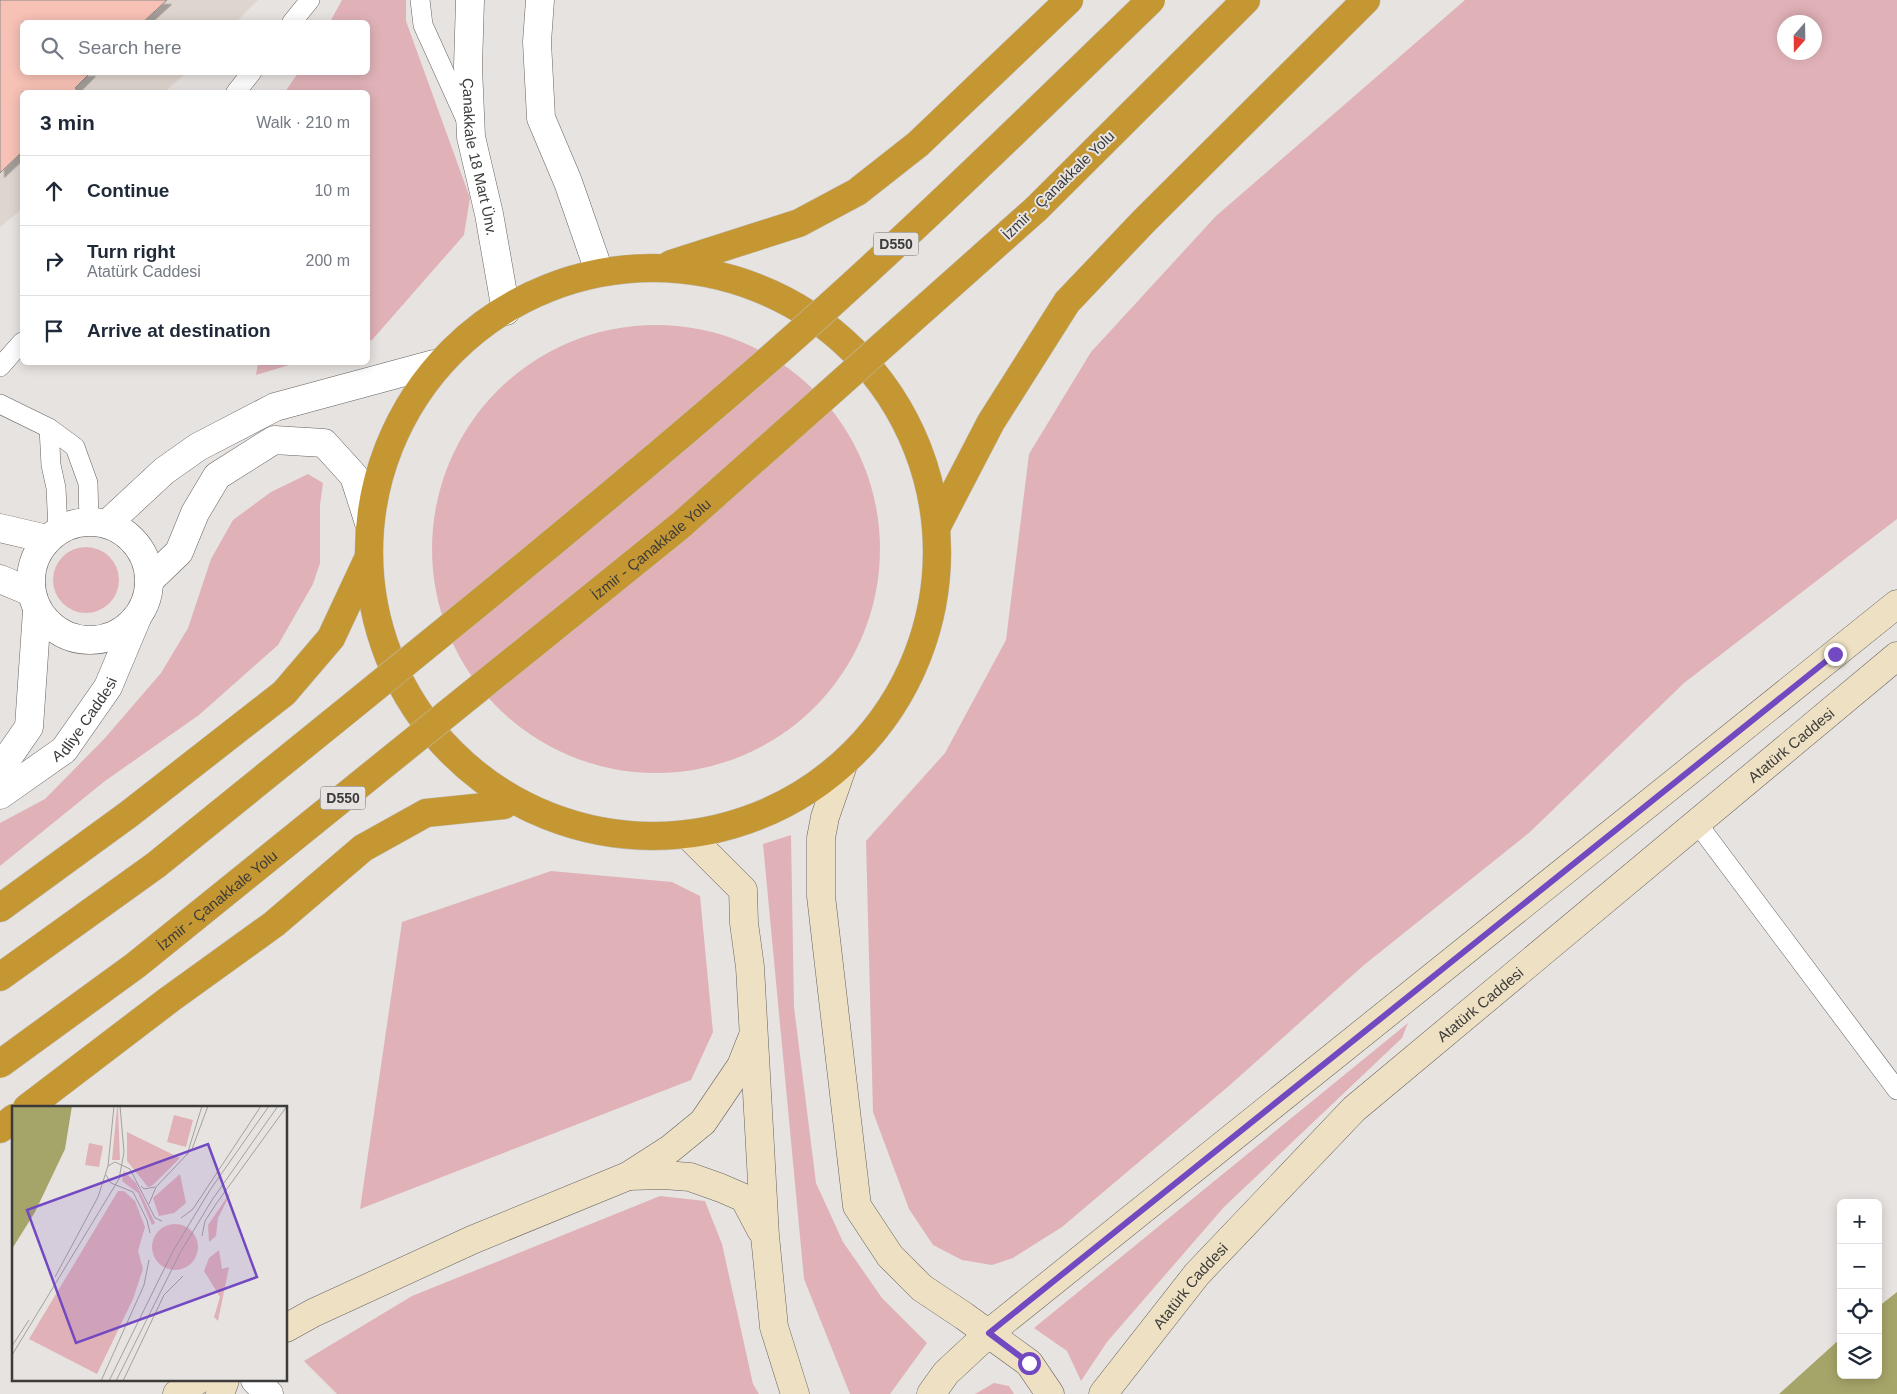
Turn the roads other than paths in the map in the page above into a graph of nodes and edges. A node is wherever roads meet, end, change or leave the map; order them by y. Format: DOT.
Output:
graph roads {
  1 [pos="310,0"];
  2 [pos="420,0"];
  3 [pos="470,0"];
  4 [pos="540,0"];
  5 [pos="1069,0"];
  6 [pos="1150,0"];
  7 [pos="1246,0"];
  8 [pos="1366,0"];
  9 [pos="294,20"];
  10 [pos="250,75"];
  11 [pos="238,90"];
  12 [pos="471,130"];
  13 [pos="671,264"];
  14 [pos="599,271"];
  15 [pos="506,311"];
  16 [pos="20,344"];
  17 [pos="434,364"];
  18 [pos="0,367"];
  19 [pos="0,404"];
  20 [pos="48,428"];
  21 [pos="98,523"];
  22 [pos="369,523"];
  23 [pos="938,524"];
  24 [pos="0,528"];
  25 [pos="52,534"];
  26 [pos="367,561"];
  27 [pos="0,579"];
  28 [pos="150,580"];
  29 [pos="34,602"];
  30 [pos="1897,604"];
  31 [pos="137,618"];
  32 [pos="1897,656"];
  33 [pos="843,765"];
  34 [pos="0,769"];
  35 [pos="0,795"];
  36 [pos="504,804"];
  37 [pos="1697,824"];
  38 [pos="688,835"];
  39 [pos="0,908"];
  40 [pos="0,978"];
  41 [pos="753,1035"];
  42 [pos="0,1064"];
  43 [pos="1897,1090"];
  44 [pos="30,1106"];
  45 [pos="12,1120"];
  46 [pos="0,1129"];
  47 [pos="628,1176"];
  48 [pos="765,1236"];
  49 [pos="288,1327"];
  50 [pos="989,1333"];
  51 [pos="195,1382"];
  52 [pos="224,1382"];
  53 [pos="257,1382"];
  54 [pos="177,1394"];
  55 [pos="220,1394"];
  56 [pos="269,1394"];
  57 [pos="795,1394"];
  58 [pos="932,1394"];
  59 [pos="1050,1394"];
  60 [pos="1103,1394"];
  1 -- 9 [label="lane"];
  2 -- 12 [label="lane"];
  3 -- 12 [label="street, Çanakkale 18 Mart Ünv."];
  4 -- 14 [label="street"];
  5 -- 13 [label="highway"];
  6 -- 40 [label="highway, D550, bridge"];
  7 -- 42 [label="highway, İzmir - Çanakkale Yolu / D550, bridge"];
  8 -- 23 [label="highway"];
  10 -- 11 [label="lane"];
  12 -- 15 [label="street, Çanakkale 18 Mart Ünv."];
  13 -- 14 [label="highway"];
  13 -- 23 [label="highway"];
  14 -- 15 [label="highway"];
  15 -- 17 [label="highway"];
  16 -- 18 [label="lane"];
  17 -- 21 [label="street"];
  17 -- 22 [label="highway"];
  19 -- 20 [label="lane"];
  20 -- 21 [label="lane"];
  20 -- 25 [label="lane"];
  21 -- 25 [label="street"];
  21 -- 28 [label="street"];
  22 -- 26 [label="highway"];
  22 -- 28 [label="street"];
  23 -- 33 [label="highway"];
  24 -- 25 [label="street"];
  25 -- 29 [label="street"];
  26 -- 36 [label="highway"];
  26 -- 39 [label="highway"];
  27 -- 29 [label="street"];
  28 -- 31 [label="street"];
  29 -- 31 [label="street"];
  29 -- 34 [label="street"];
  30 -- 50 [label="main road"];
  31 -- 35 [label="street, Adliye Caddesi"];
  32 -- 37 [label="main road, Atatürk Caddesi"];
  33 -- 38 [label="highway"];
  33 -- 50 [label="main road"];
  36 -- 38 [label="highway"];
  36 -- 44 [label="highway"];
  37 -- 43 [label="lane"];
  37 -- 60 [label="main road, Atatürk Caddesi"];
  38 -- 41 [label="main road"];
  41 -- 47 [label="main road"];
  41 -- 48 [label="main road"];
  45 -- 46 [label="highway"];
  47 -- 48 [label="main road"];
  47 -- 49 [label="main road"];
  48 -- 57 [label="main road"];
  50 -- 58 [label="main road"];
  50 -- 59 [label="main road"];
  51 -- 54 [label="main road"];
  52 -- 55 [label="main road"];
  53 -- 56 [label="street"];
}
